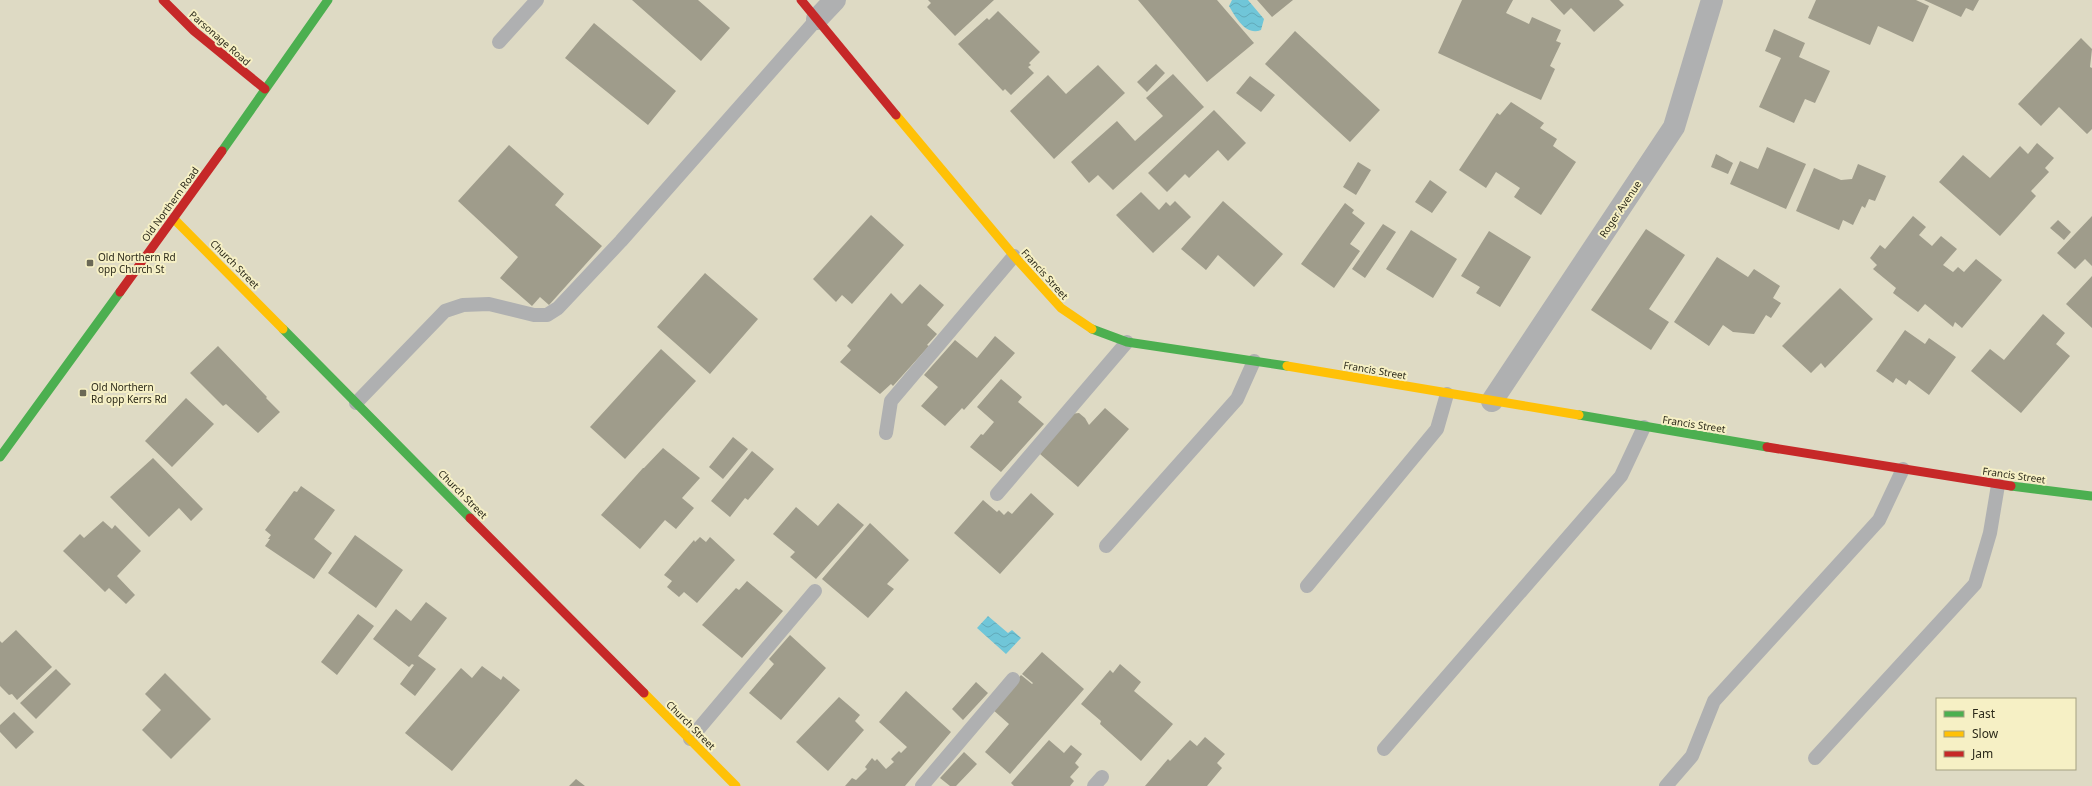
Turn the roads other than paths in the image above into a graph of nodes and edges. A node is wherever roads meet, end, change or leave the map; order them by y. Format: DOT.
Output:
graph roads {
  1 [pos="163,0"];
  2 [pos="328,0"];
  3 [pos="537,0"];
  4 [pos="801,0"];
  5 [pos="835,0"];
  6 [pos="1712,0"];
  7 [pos="817,19"];
  8 [pos="499,42"];
  9 [pos="265,89"];
  10 [pos="174,218"];
  11 [pos="1014,256"];
  12 [pos="1127,342"];
  13 [pos="1254,361"];
  14 [pos="1447,394"];
  15 [pos="1492,401"];
  16 [pos="356,403"];
  17 [pos="1644,427"];
  18 [pos="886,433"];
  19 [pos="0,457"];
  20 [pos="1903,469"];
  21 [pos="1998,485"];
  22 [pos="997,494"];
  23 [pos="2092,496"];
  24 [pos="1106,546"];
  25 [pos="1306,586"];
  26 [pos="815,591"];
  27 [pos="1013,679"];
  28 [pos="690,739"];
  29 [pos="1384,749"];
  30 [pos="1815,758"];
  31 [pos="736,786"];
  32 [pos="922,786"];
  33 [pos="1666,786"];
  1 -- 9 [label="street, Parsonage Road"];
  2 -- 9 [label="street, Old Northern Road"];
  3 -- 8 [label="lane"];
  4 -- 7 [label="street, Francis Street"];
  5 -- 7 [label="street"];
  6 -- 15 [label="street, Roger Avenue"];
  7 -- 11 [label="street, Francis Street"];
  7 -- 16 [label="lane"];
  9 -- 10 [label="street, Old Northern Road"];
  10 -- 16 [label="street, Church Street"];
  10 -- 19 [label="street, Old Northern Road"];
  11 -- 12 [label="street, Francis Street"];
  11 -- 18 [label="lane"];
  12 -- 13 [label="street, Francis Street"];
  12 -- 22 [label="lane"];
  13 -- 14 [label="street, Francis Street"];
  13 -- 24 [label="lane"];
  14 -- 15 [label="street, Francis Street"];
  14 -- 25 [label="lane"];
  15 -- 17 [label="street, Francis Street"];
  16 -- 28 [label="street, Church Street"];
  17 -- 20 [label="street, Francis Street"];
  17 -- 29 [label="lane"];
  20 -- 21 [label="street, Francis Street"];
  20 -- 33 [label="lane"];
  21 -- 23 [label="street, Francis Street"];
  21 -- 30 [label="lane"];
  26 -- 28 [label="lane"];
  27 -- 32 [label="lane"];
  28 -- 31 [label="street, Church Street"];
}
